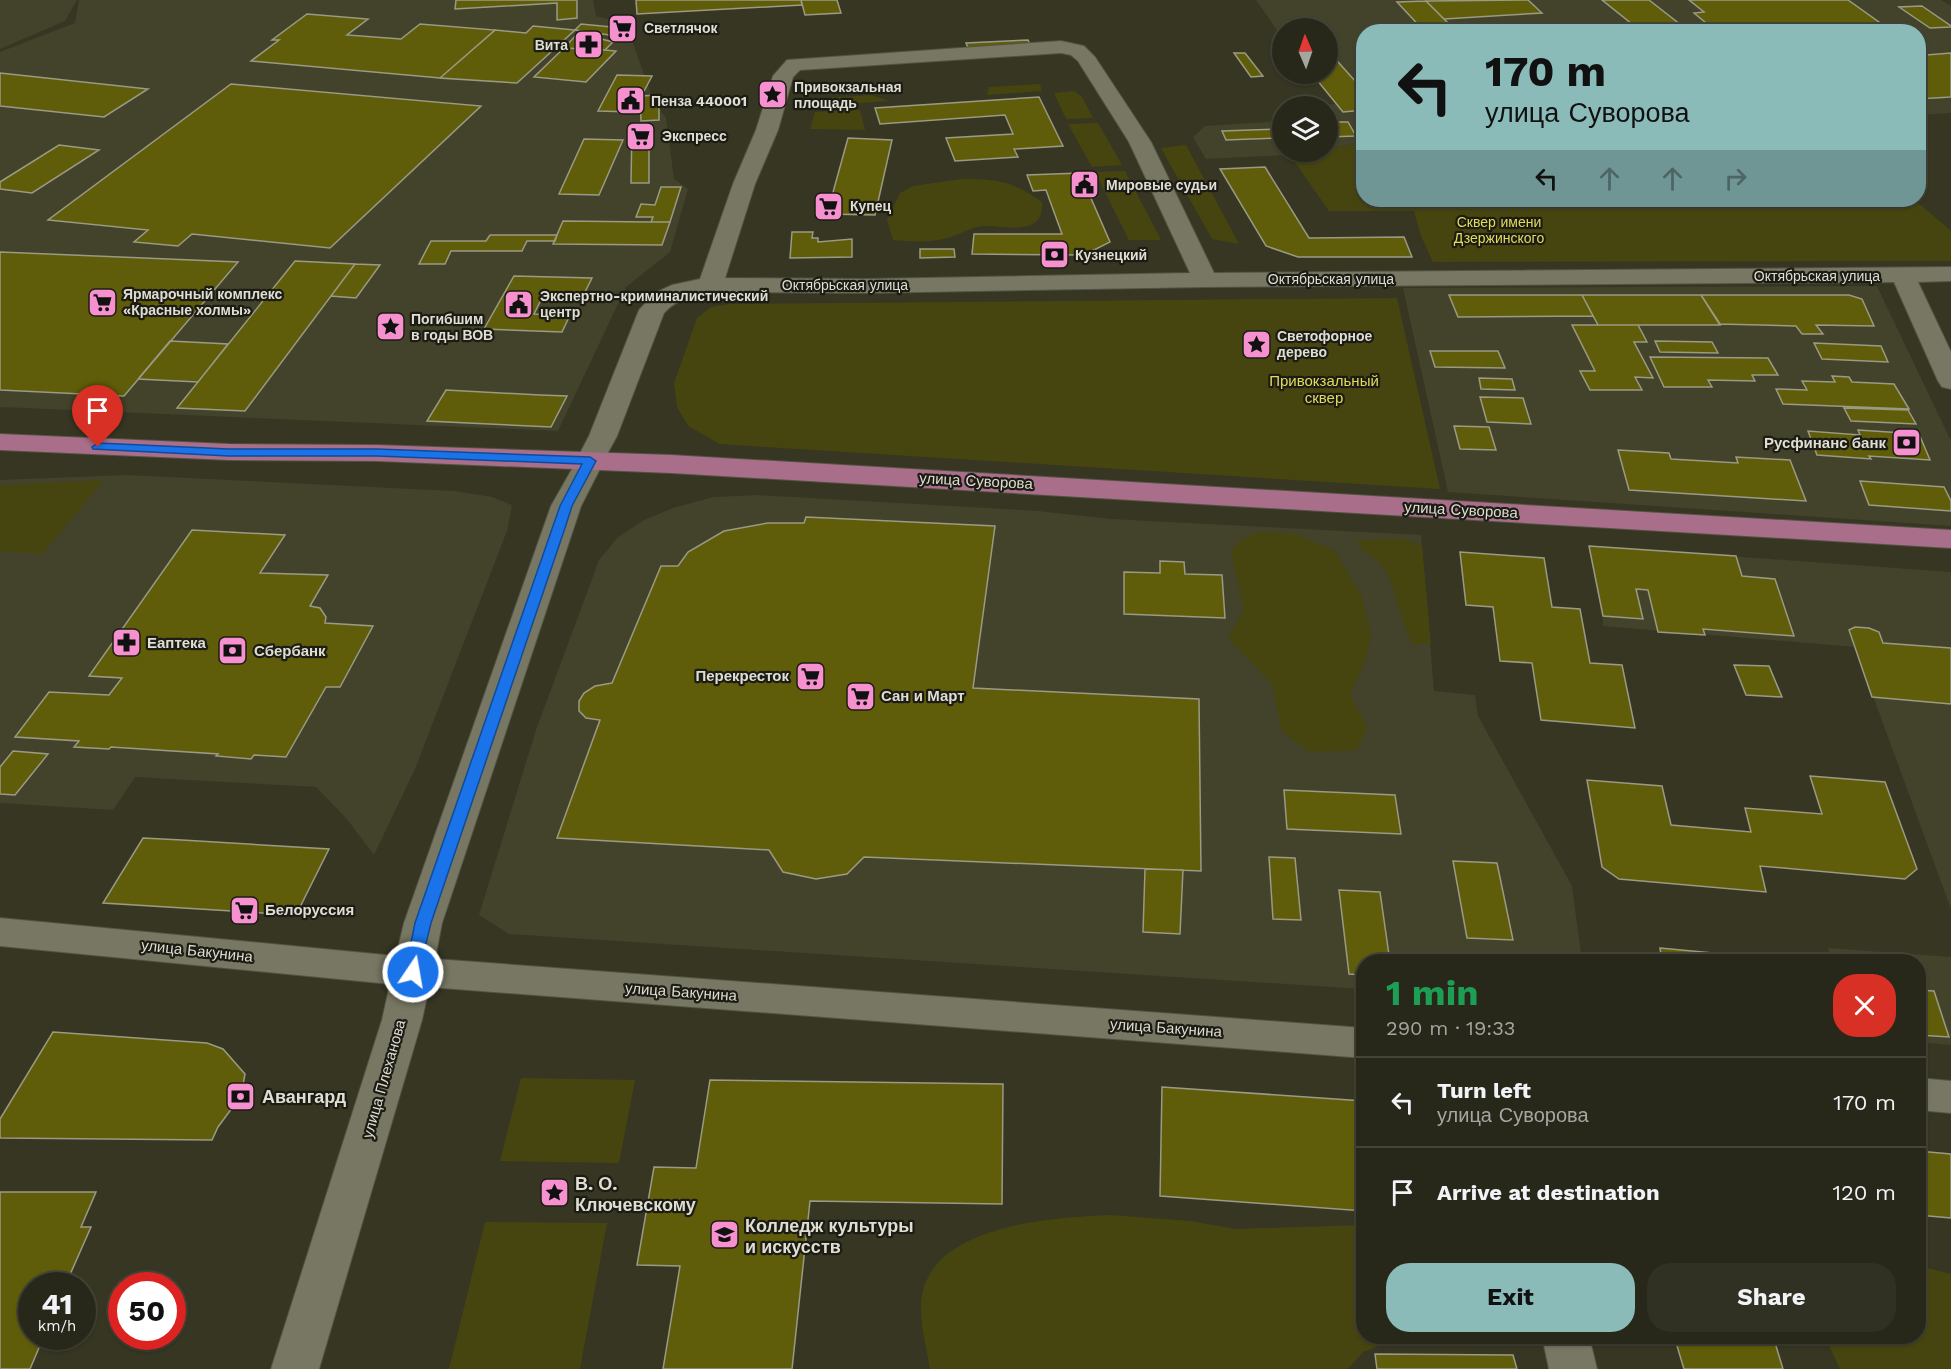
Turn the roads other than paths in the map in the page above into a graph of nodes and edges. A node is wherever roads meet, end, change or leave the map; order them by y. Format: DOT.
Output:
graph roads {
  1 [pos="1951,274"];
  2 [pos="1903,275"];
  3 [pos="1205,280"];
  4 [pos="710,285"];
  5 [pos="1951,381"];
  6 [pos="0,442"];
  7 [pos="590,461"];
  8 [pos="1951,539"];
  9 [pos="0,932"];
  10 [pos="413,972"];
  11 [pos="1356,1042"];
  12 [pos="1926,1095"];
  13 [pos="1951,1097"];
  14 [pos="1566,1344"];
  15 [pos="295,1369"];
  16 [pos="1573,1369"];
  1 -- 2 [label="street, Октябрьская улица"];
  2 -- 3 [label="street, Октябрьская улица"];
  2 -- 5 [label="street"];
  3 -- 4 [label="street, Октябрьская улица"];
  3 -- 4 [label="street"];
  4 -- 7 [label="street, улица Плеханова"];
  6 -- 7 [label="main road, улица Суворова"];
  7 -- 8 [label="main road, улица Суворова"];
  7 -- 10 [label="street, улица Плеханова"];
  9 -- 10 [label="street, улица Бакунина"];
  10 -- 11 [label="street, улица Бакунина"];
  10 -- 15 [label="street, улица Плеханова"];
  12 -- 13 [label="street"];
  14 -- 16 [label="street"];
}
